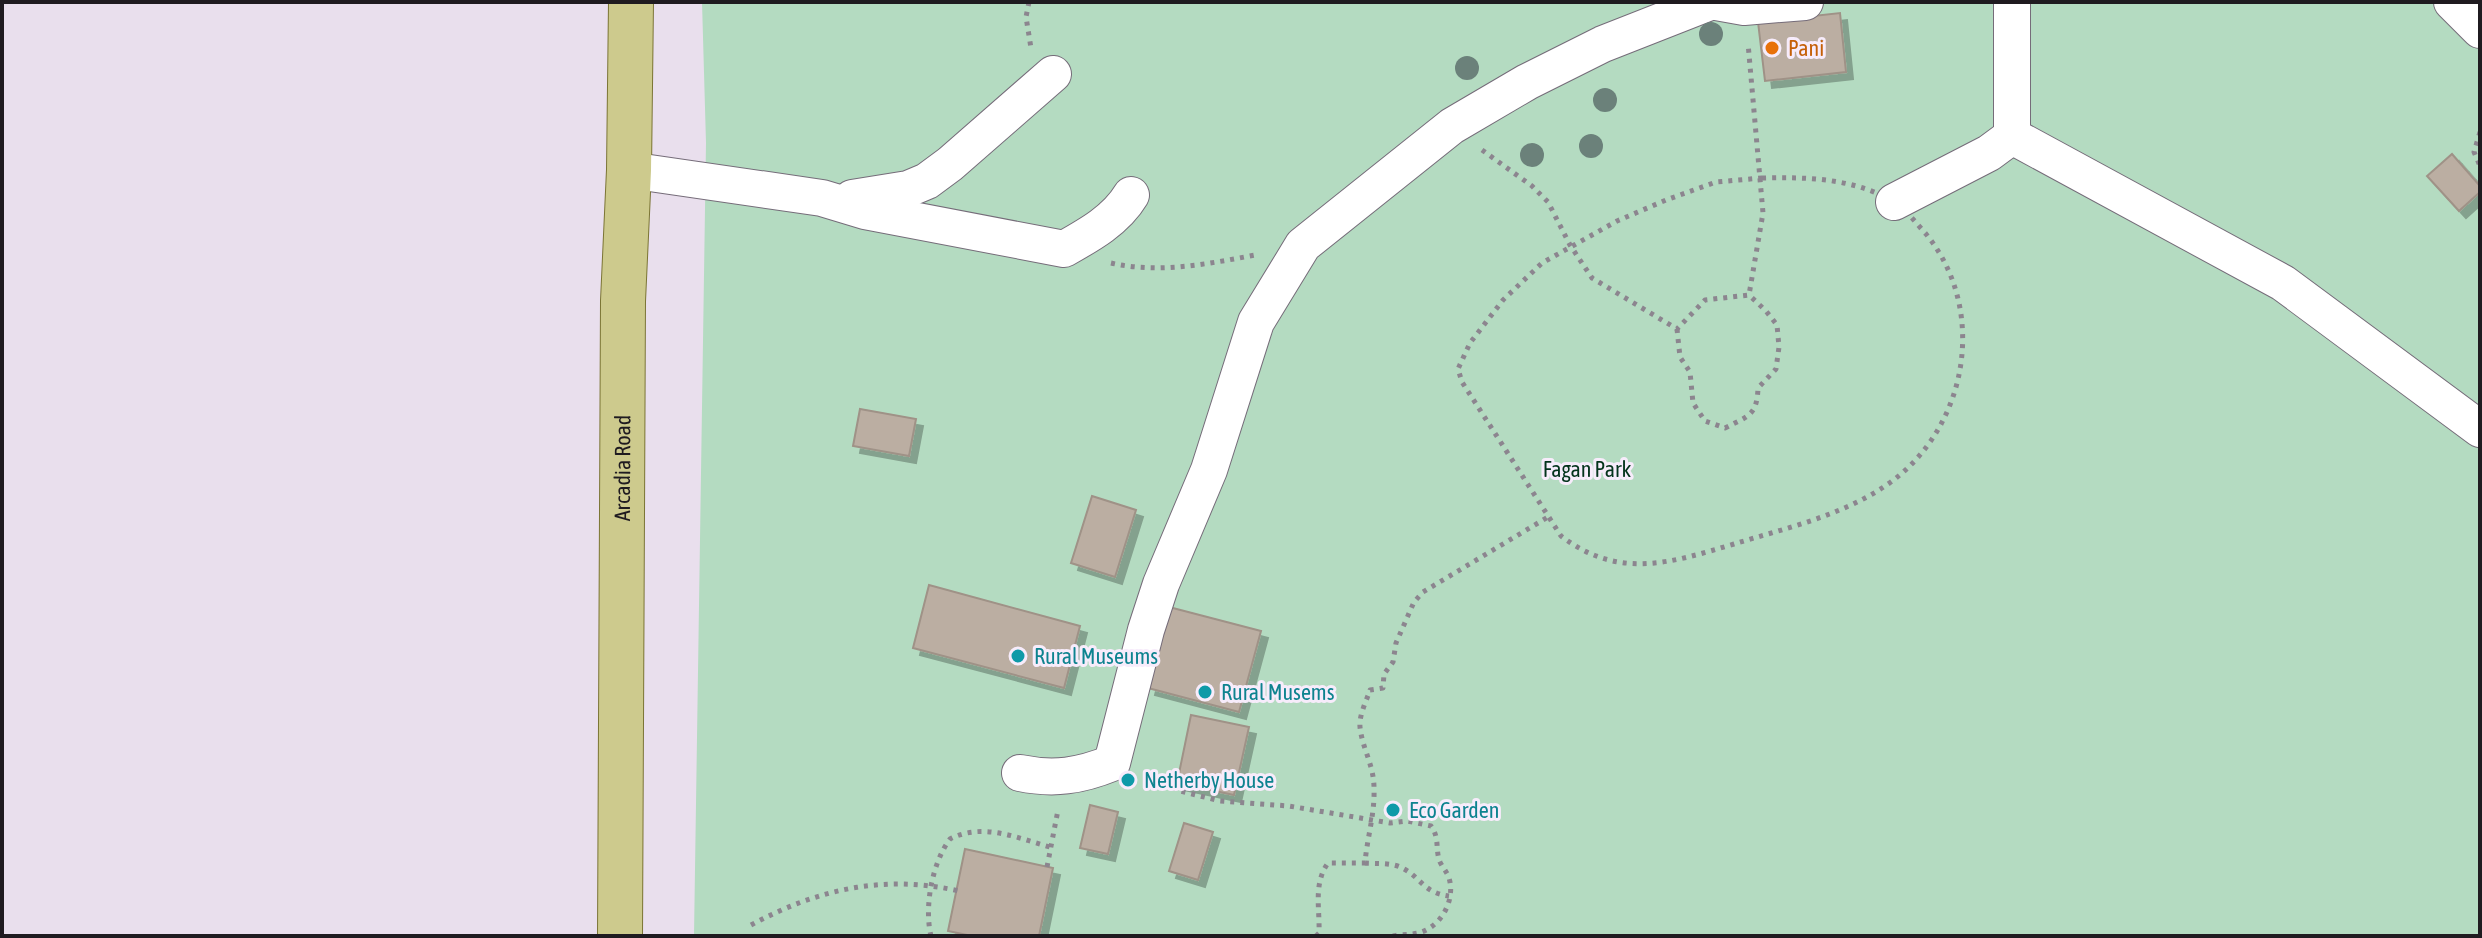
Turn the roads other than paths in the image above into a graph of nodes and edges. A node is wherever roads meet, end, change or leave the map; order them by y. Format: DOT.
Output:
graph roads {
  1 [pos="631,2"];
  2 [pos="1805,2"];
  3 [pos="2012,2"];
  4 [pos="2452,2"];
  5 [pos="1723,4"];
  6 [pos="2480,30"];
  7 [pos="1053,74"];
  8 [pos="2012,136"];
  9 [pos="950,164"];
  10 [pos="629,170"];
  11 [pos="1131,195"];
  12 [pos="822,198"];
  13 [pos="1894,202"];
  14 [pos="954,228"];
  15 [pos="2480,429"];
  16 [pos="1020,773"];
  17 [pos="620,936"];
  1 -- 10 [label="main road, Arcadia Road"];
  2 -- 5 [label="lane"];
  3 -- 8 [label="lane"];
  4 -- 6 [label="lane"];
  5 -- 16 [label="lane"];
  7 -- 9 [label="lane"];
  8 -- 13 [label="lane"];
  8 -- 15 [label="lane"];
  9 -- 12 [label="lane"];
  9 -- 14 [label="lane"];
  10 -- 12 [label="lane"];
  10 -- 17 [label="main road, Arcadia Road"];
  11 -- 14 [label="lane"];
  12 -- 14 [label="lane"];
}
